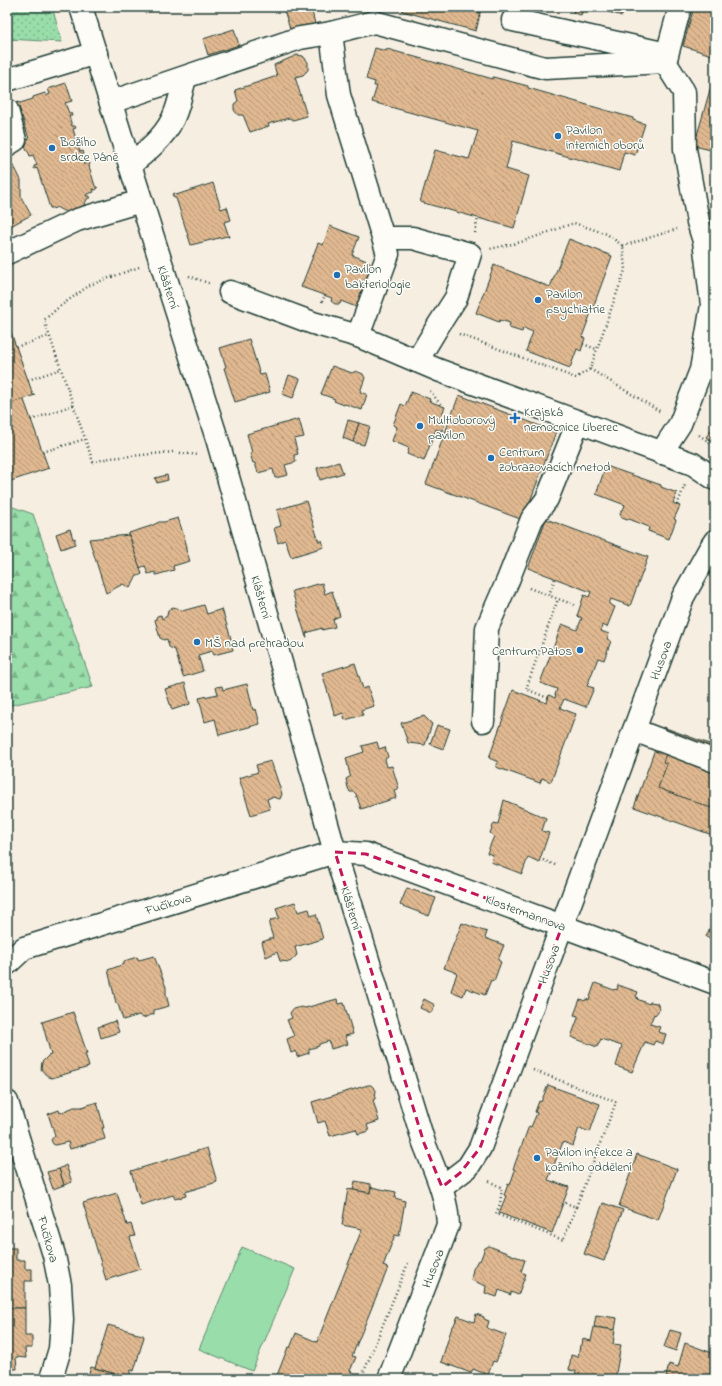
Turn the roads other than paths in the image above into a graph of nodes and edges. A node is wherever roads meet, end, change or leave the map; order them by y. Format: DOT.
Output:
graph roads {
  1 [pos="81,7"];
  2 [pos="680,7"];
  3 [pos="513,20"];
  4 [pos="331,33"];
  5 [pos="96,53"];
  6 [pos="666,58"];
  7 [pos="185,78"];
  8 [pos="7,80"];
  9 [pos="111,102"];
  10 [pos="7,110"];
  11 [pos="7,145"];
  12 [pos="130,165"];
  13 [pos="141,201"];
  14 [pos="384,238"];
  15 [pos="7,253"];
  16 [pos="230,292"];
  17 [pos="358,336"];
  18 [pos="417,361"];
  19 [pos="708,366"];
  20 [pos="578,422"];
  21 [pos="660,453"];
  22 [pos="715,479"];
  23 [pos="715,542"];
  24 [pos="483,721"];
  25 [pos="634,730"];
  26 [pos="715,761"];
  27 [pos="335,852"];
  28 [pos="562,926"];
  29 [pos="7,964"];
  30 [pos="715,983"];
  31 [pos="7,1102"];
  32 [pos="442,1188"];
  33 [pos="51,1379"];
  34 [pos="389,1379"];
  1 -- 5 [label="street, Klášterní"];
  2 -- 6 [label="street"];
  3 -- 6 [label="street"];
  4 -- 6 [label="street"];
  4 -- 7 [label="street"];
  4 -- 14 [label="street"];
  5 -- 8 [label="street"];
  5 -- 9 [label="street, Klášterní"];
  6 -- 19 [label="street"];
  7 -- 9 [label="street"];
  7 -- 12 [label="street"];
  9 -- 12 [label="street, Klášterní"];
  10 -- 11 [label="street"];
  12 -- 13 [label="street, Klášterní"];
  13 -- 15 [label="street"];
  13 -- 27 [label="street, Klášterní"];
  14 -- 17 [label="street"];
  14 -- 18 [label="street"];
  16 -- 17 [label="street"];
  17 -- 18 [label="street"];
  18 -- 20 [label="street"];
  19 -- 21 [label="street"];
  20 -- 21 [label="street"];
  20 -- 24 [label="street"];
  21 -- 22 [label="street"];
  23 -- 25 [label="street, Husova"];
  25 -- 26 [label="street"];
  25 -- 28 [label="street, Husova"];
  27 -- 28 [label="street, Klostermannova"];
  27 -- 29 [label="street, Fučíkova"];
  27 -- 32 [label="street, Klášterní"];
  28 -- 30 [label="street, Klostermannova"];
  28 -- 32 [label="street, Husova"];
  31 -- 33 [label="street, Fučíkova"];
  32 -- 34 [label="street, Husova"];
}
